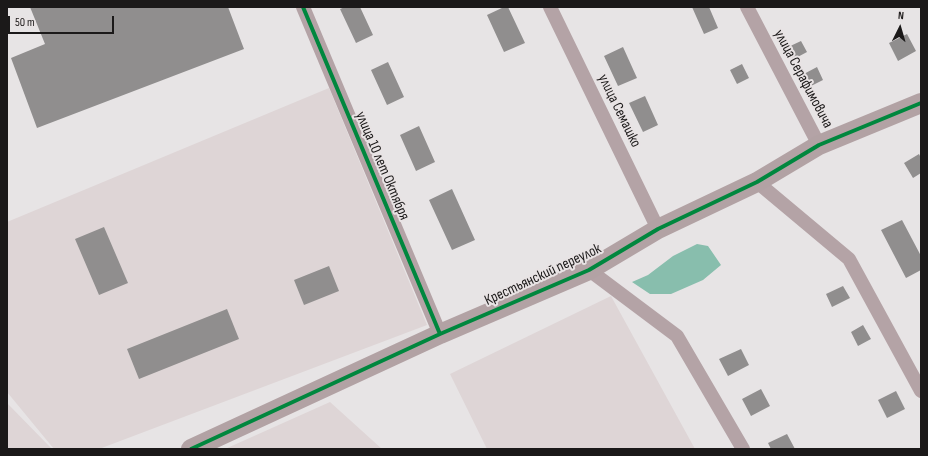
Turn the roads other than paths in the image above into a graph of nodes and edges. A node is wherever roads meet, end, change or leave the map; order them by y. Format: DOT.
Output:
graph roads {
  1 [pos="303,7"];
  2 [pos="550,7"];
  3 [pos="747,7"];
  4 [pos="921,103"];
  5 [pos="819,145"];
  6 [pos="757,182"];
  7 [pos="658,229"];
  8 [pos="589,270"];
  9 [pos="440,334"];
  10 [pos="921,391"];
  11 [pos="191,449"];
  12 [pos="743,449"];
  1 -- 9 [label="street, улица 10 лет Октября"];
  2 -- 7 [label="street, улица Семашко"];
  3 -- 5 [label="street, улица Серафимовича"];
  4 -- 5 [label="street, Крестьянский переулок"];
  5 -- 6 [label="street, Крестьянский переулок"];
  6 -- 7 [label="street, Крестьянский переулок"];
  6 -- 10 [label="street"];
  7 -- 8 [label="street, Крестьянский переулок"];
  8 -- 9 [label="street, Крестьянский переулок"];
  8 -- 12 [label="street"];
  9 -- 11 [label="street, Крестьянский переулок"];
}
